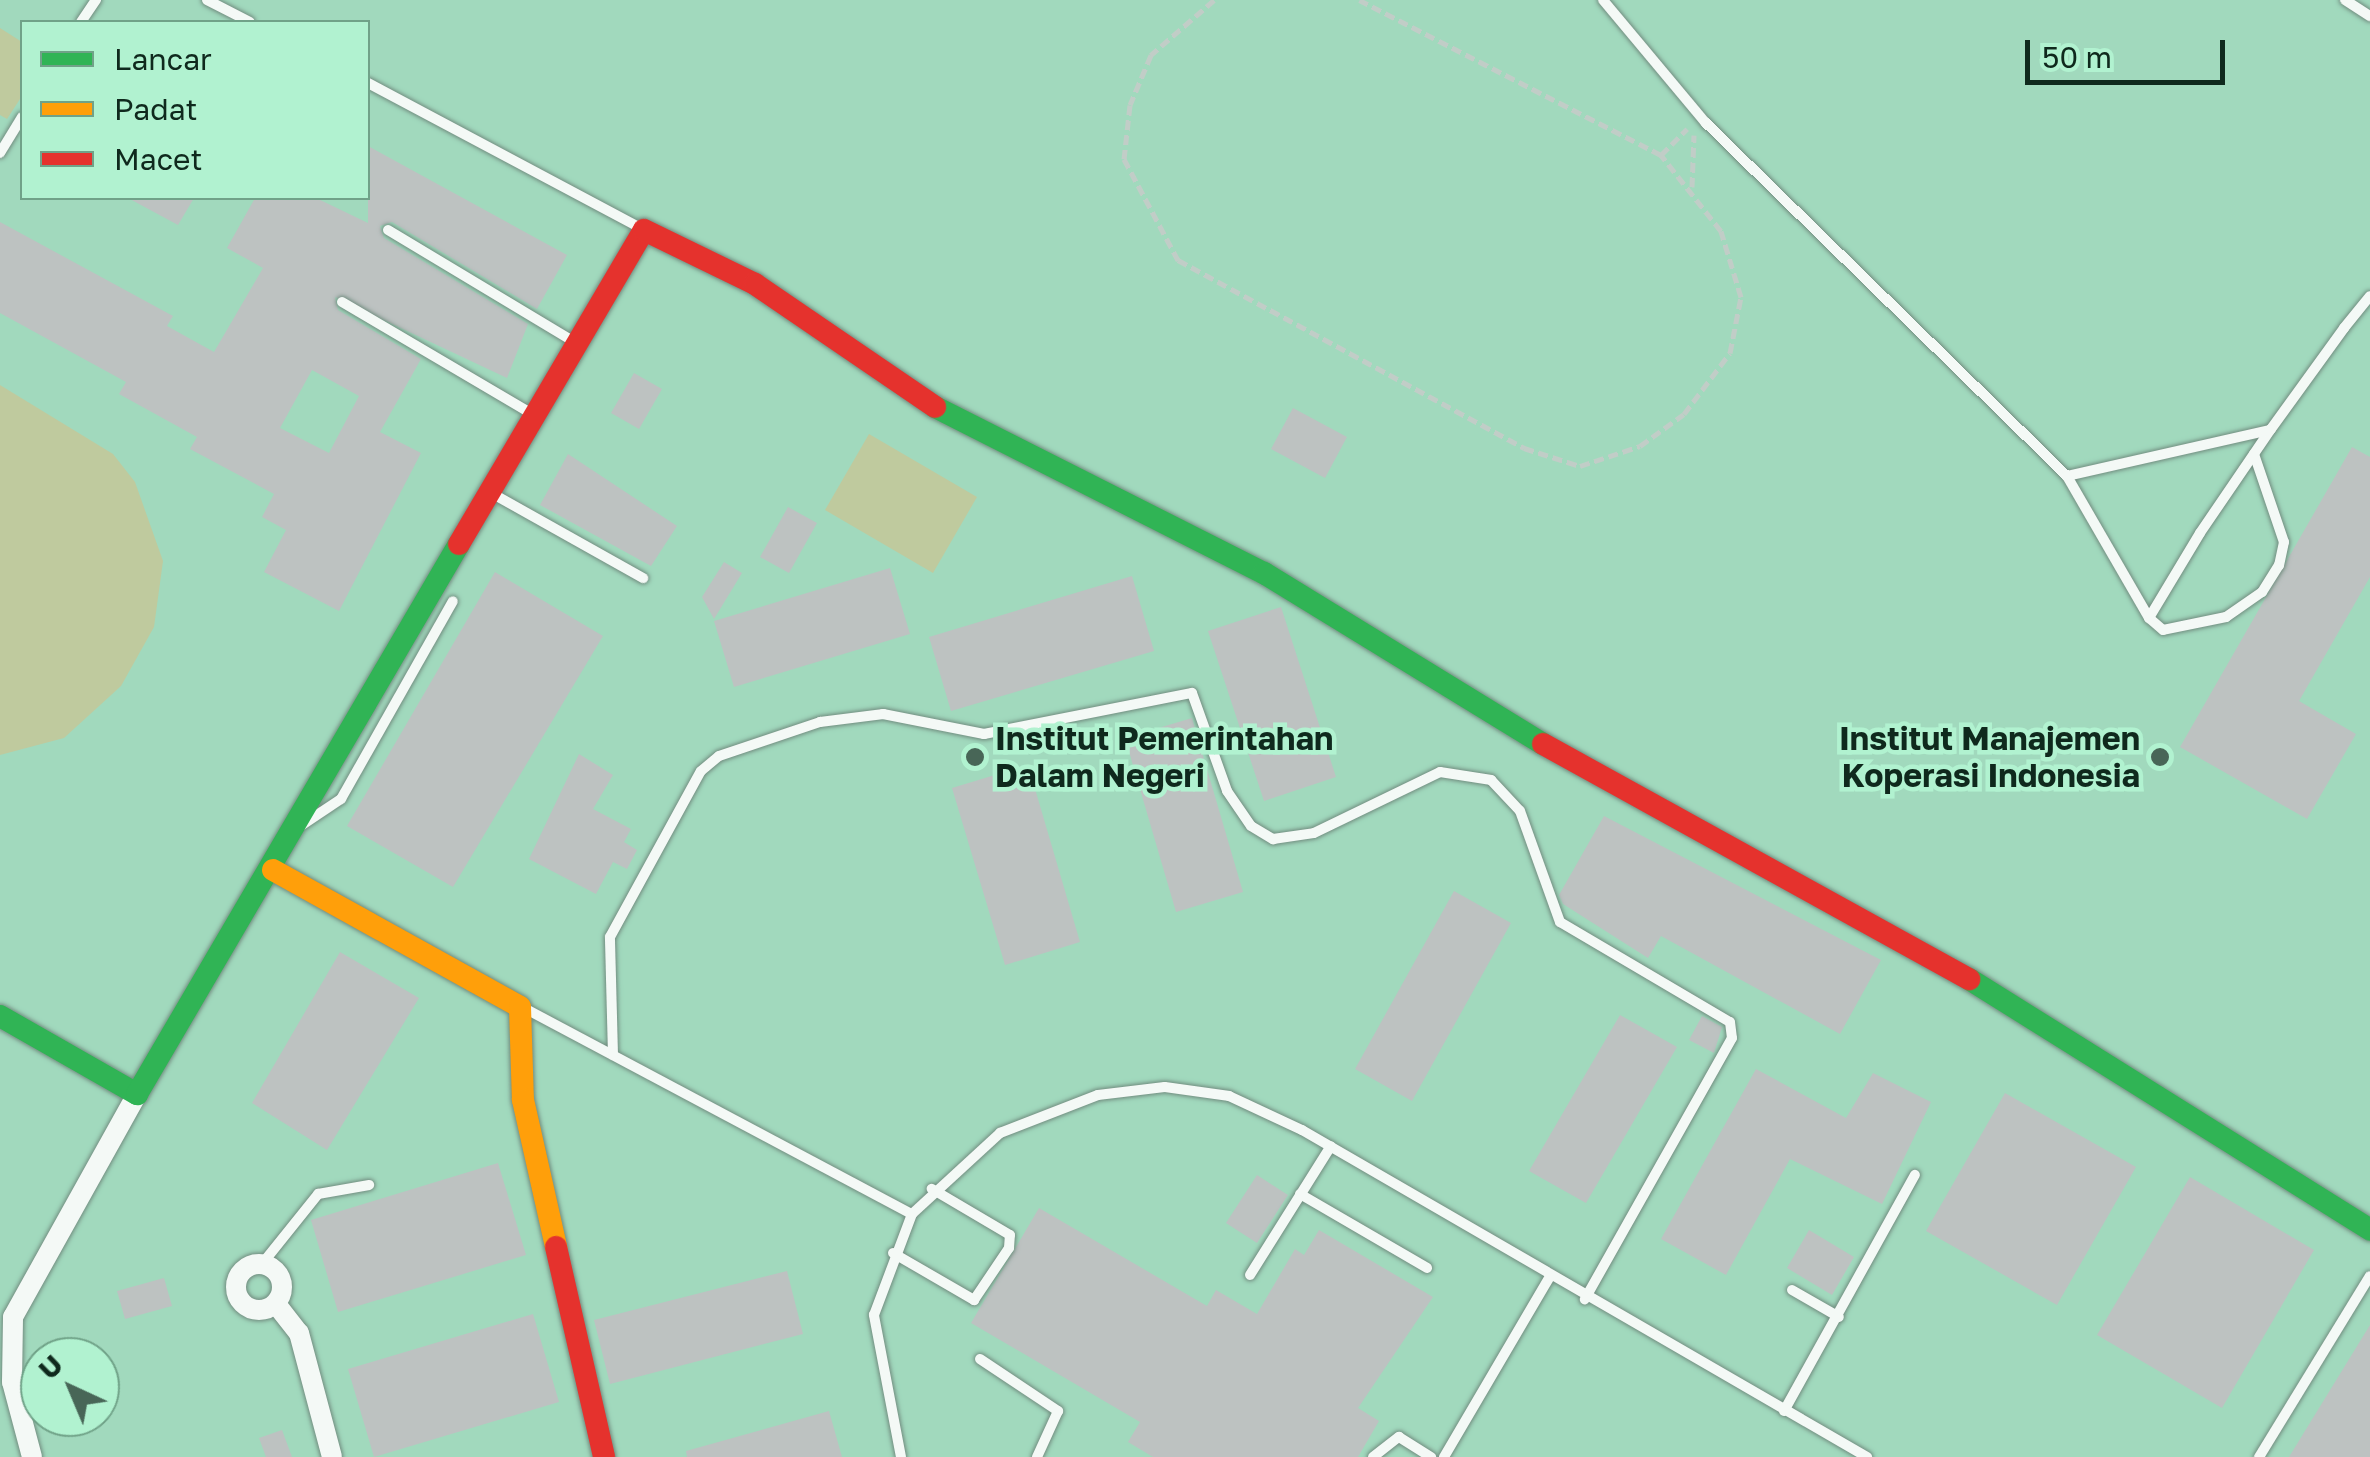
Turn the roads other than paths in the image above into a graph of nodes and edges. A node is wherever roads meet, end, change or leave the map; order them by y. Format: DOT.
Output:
graph roads {
  1 [pos="207,0"];
  2 [pos="1603,0"];
  3 [pos="2345,0"];
  4 [pos="2370,16"];
  5 [pos="246,20"];
  6 [pos="370,84"];
  7 [pos="20,120"];
  8 [pos="0,153"];
  9 [pos="388,230"];
  10 [pos="644,230"];
  11 [pos="2370,296"];
  12 [pos="342,302"];
  13 [pos="577,344"];
  14 [pos="533,414"];
  15 [pos="2272,429"];
  16 [pos="2254,454"];
  17 [pos="2067,476"];
  18 [pos="490,492"];
  19 [pos="643,578"];
  20 [pos="453,602"];
  21 [pos="2149,618"];
  22 [pos="301,825"];
  23 [pos="272,870"];
  24 [pos="520,1007"];
  25 [pos="0,1016"];
  26 [pos="613,1055"];
  27 [pos="137,1094"];
  28 [pos="1331,1146"];
  29 [pos="1915,1175"];
  30 [pos="369,1185"];
  31 [pos="932,1188"];
  32 [pos="1300,1194"];
  33 [pos="912,1214"];
  34 [pos="2370,1230"];
  35 [pos="892,1253"];
  36 [pos="262,1264"];
  37 [pos="1427,1268"];
  38 [pos="1250,1275"];
  39 [pos="2370,1276"];
  40 [pos="1549,1278"];
  41 [pos="1792,1290"];
  42 [pos="1586,1299"];
  43 [pos="276,1304"];
  44 [pos="1839,1318"];
  45 [pos="980,1359"];
  46 [pos="1784,1411"];
  47 [pos="32,1457"];
  48 [pos="332,1457"];
  49 [pos="604,1457"];
  50 [pos="902,1457"];
  51 [pos="1037,1457"];
  52 [pos="1373,1457"];
  53 [pos="1431,1457"];
  54 [pos="1444,1457"];
  55 [pos="1867,1457"];
  56 [pos="2258,1457"];
  1 -- 5 [label="lane"];
  2 -- 17 [label="lane"];
  3 -- 4 [label="lane"];
  6 -- 10 [label="lane"];
  7 -- 8 [label="lane"];
  9 -- 13 [label="lane"];
  10 -- 13 [label="street"];
  10 -- 34 [label="street"];
  11 -- 15 [label="lane"];
  12 -- 14 [label="lane"];
  13 -- 14 [label="street"];
  14 -- 18 [label="street"];
  15 -- 16 [label="lane"];
  15 -- 17 [label="lane"];
  16 -- 21 [label="lane"];
  16 -- 21 [label="lane"];
  17 -- 21 [label="lane"];
  18 -- 19 [label="lane"];
  18 -- 22 [label="street"];
  20 -- 22 [label="lane"];
  22 -- 23 [label="street"];
  23 -- 24 [label="street"];
  23 -- 27 [label="street"];
  24 -- 26 [label="lane"];
  24 -- 49 [label="street"];
  25 -- 27 [label="street"];
  26 -- 33 [label="lane"];
  26 -- 42 [label="lane"];
  27 -- 47 [label="street"];
  28 -- 31 [label="lane"];
  28 -- 32 [label="lane"];
  28 -- 40 [label="lane"];
  29 -- 44 [label="lane"];
  30 -- 36 [label="lane"];
  31 -- 33 [label="lane"];
  31 -- 35 [label="lane"];
  32 -- 37 [label="lane"];
  32 -- 38 [label="lane"];
  33 -- 35 [label="lane"];
  35 -- 50 [label="lane"];
  36 -- 43 [label="street"];
  36 -- 43 [label="street"];
  39 -- 56 [label="lane"];
  40 -- 42 [label="lane"];
  40 -- 54 [label="lane"];
  41 -- 44 [label="lane"];
  42 -- 46 [label="lane"];
  43 -- 48 [label="street"];
  44 -- 46 [label="lane"];
  45 -- 51 [label="lane"];
  46 -- 55 [label="lane"];
  52 -- 53 [label="lane"];
}
